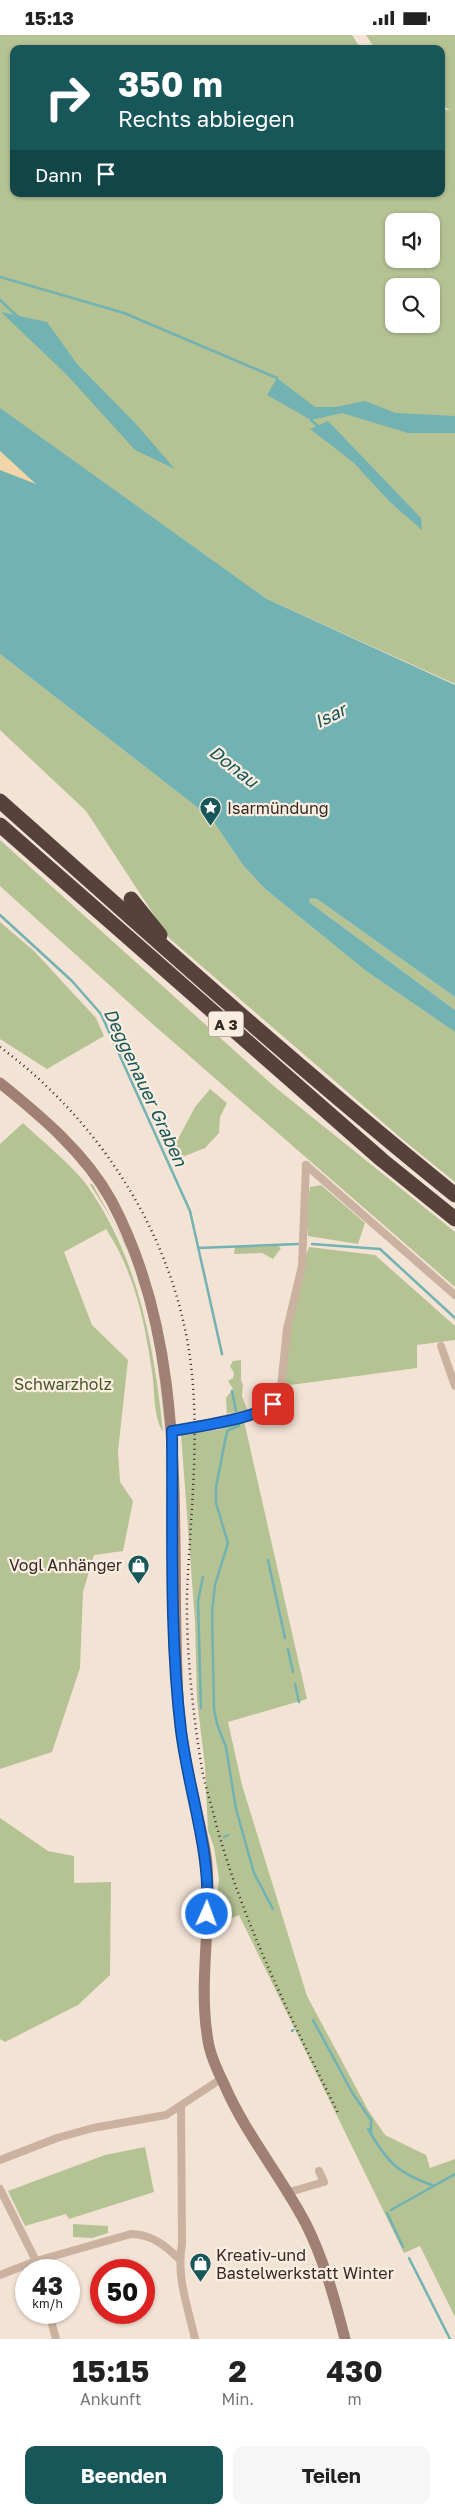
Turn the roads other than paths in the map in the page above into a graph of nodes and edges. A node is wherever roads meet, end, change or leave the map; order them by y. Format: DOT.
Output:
graph roads {
  1 [pos="0,801"];
  2 [pos="0,825"];
  3 [pos="132,899"];
  4 [pos="164,948"];
  5 [pos="0,1083"];
  6 [pos="455,1195"];
  7 [pos="455,1219"];
  8 [pos="455,1295"];
  9 [pos="441,1346"];
  10 [pos="455,1386"];
  11 [pos="172,1431"];
  12 [pos="221,2079"];
  13 [pos="182,2106"];
  14 [pos="0,2160"];
  15 [pos="319,2171"];
  16 [pos="0,2189"];
  17 [pos="286,2193"];
  18 [pos="35,2259"];
  19 [pos="43,2259"];
  20 [pos="179,2259"];
  21 [pos="15,2269"];
  22 [pos="0,2275"];
  23 [pos="52,2324"];
  24 [pos="56,2339"];
  25 [pos="195,2339"];
  26 [pos="345,2339"];
  1 -- 4 [label="highway, A 3"];
  2 -- 7 [label="highway, A 3"];
  3 -- 4 [label="highway"];
  4 -- 6 [label="highway, A 3"];
  5 -- 11 [label="main road"];
  8 -- 11 [label="street"];
  9 -- 10 [label="street"];
  11 -- 12 [label="main road"];
  12 -- 13 [label="street"];
  12 -- 17 [label="main road"];
  13 -- 14 [label="street"];
  13 -- 20 [label="street"];
  15 -- 17 [label="street"];
  16 -- 18 [label="street"];
  17 -- 26 [label="main road"];
  19 -- 20 [label="street"];
  20 -- 25 [label="street"];
  21 -- 22 [label="street"];
  23 -- 24 [label="street"];
}
